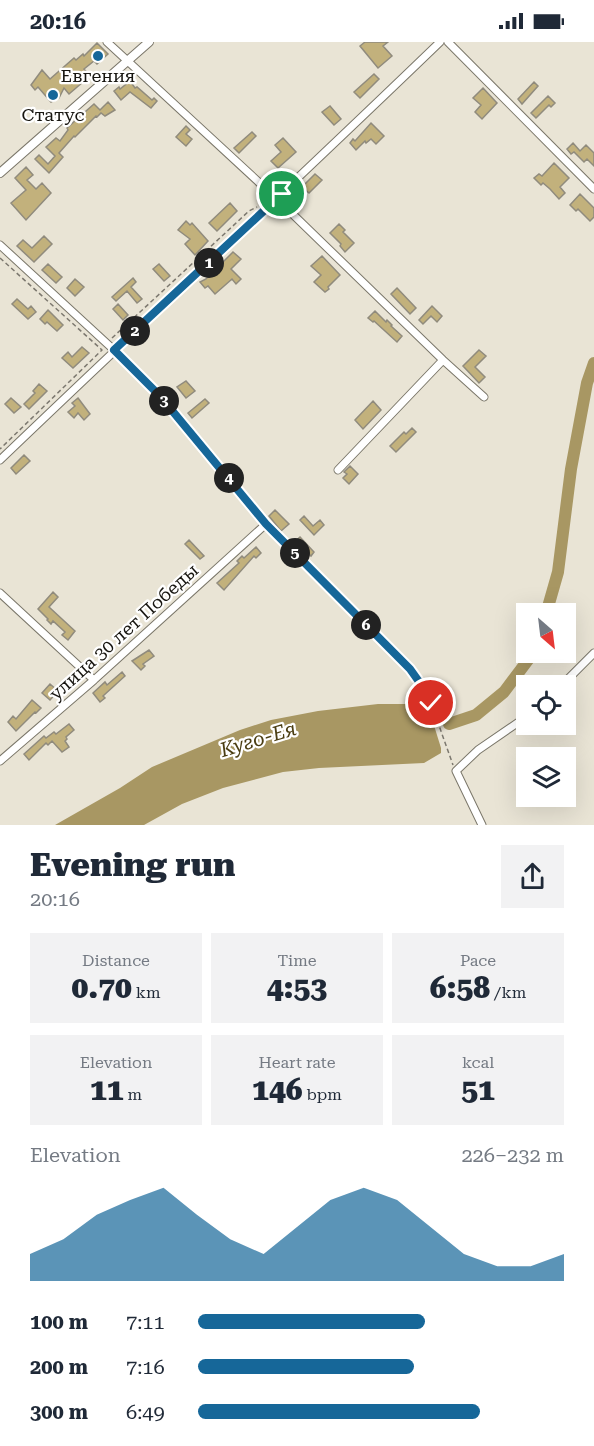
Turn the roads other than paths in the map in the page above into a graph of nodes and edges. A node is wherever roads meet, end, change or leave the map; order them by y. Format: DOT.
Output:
graph roads {
  1 [pos="107,42"];
  2 [pos="149,42"];
  3 [pos="440,42"];
  4 [pos="448,42"];
  5 [pos="128,61"];
  6 [pos="0,173"];
  7 [pos="594,189"];
  8 [pos="278,199"];
  9 [pos="0,245"];
  10 [pos="114,350"];
  11 [pos="443,360"];
  12 [pos="484,397"];
  13 [pos="0,460"];
  14 [pos="338,470"];
  15 [pos="266,524"];
  16 [pos="0,593"];
  17 [pos="335,594"];
  18 [pos="594,653"];
  19 [pos="572,675"];
  20 [pos="94,680"];
  21 [pos="516,724"];
  22 [pos="0,761"];
  23 [pos="482,825"];
  1 -- 5 [label="street"];
  2 -- 5 [label="street"];
  3 -- 8 [label="street"];
  4 -- 7 [label="street"];
  5 -- 6 [label="street"];
  5 -- 8 [label="street"];
  8 -- 10 [label="street"];
  8 -- 11 [label="street"];
  9 -- 10 [label="street"];
  10 -- 13 [label="street"];
  10 -- 15 [label="street"];
  11 -- 12 [label="street"];
  11 -- 14 [label="street"];
  15 -- 17 [label="street"];
  15 -- 20 [label="street, улица 30 лет Победы"];
  16 -- 20 [label="street"];
  18 -- 19 [label="street"];
  20 -- 22 [label="street, улица 30 лет Победы"];
  21 -- 23 [label="street"];
}
